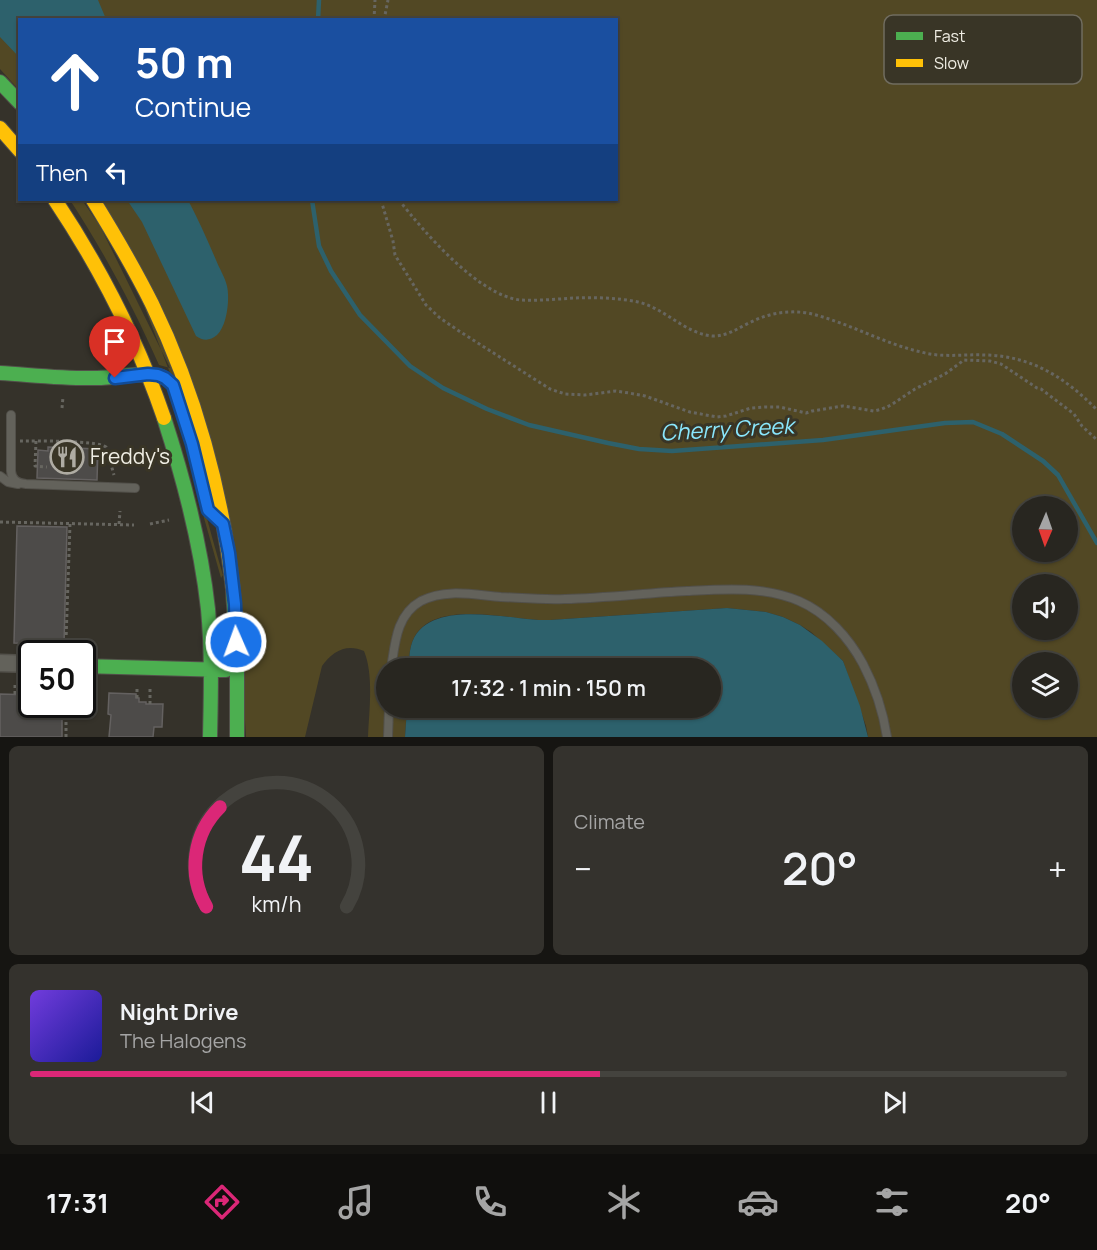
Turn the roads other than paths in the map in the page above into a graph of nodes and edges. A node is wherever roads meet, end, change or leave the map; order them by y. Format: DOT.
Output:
graph roads {
  1 [pos="0,82"];
  2 [pos="0,99"];
  3 [pos="18,101"];
  4 [pos="18,114"];
  5 [pos="0,128"];
  6 [pos="18,149"];
  7 [pos="56,201"];
  8 [pos="94,201"];
  9 [pos="0,373"];
  10 [pos="148,374"];
  11 [pos="11,415"];
  12 [pos="0,476"];
  13 [pos="26,484"];
  14 [pos="135,488"];
  15 [pos="223,524"];
  16 [pos="393,658"];
  17 [pos="0,663"];
  18 [pos="18,664"];
  19 [pos="96,666"];
  20 [pos="237,669"];
  21 [pos="210,670"];
  22 [pos="389,718"];
  23 [pos="210,737"];
  24 [pos="237,737"];
  25 [pos="388,737"];
  26 [pos="887,737"];
  1 -- 3 [label="main road"];
  2 -- 4 [label="main road"];
  5 -- 6 [label="main road"];
  7 -- 10 [label="main road"];
  8 -- 15 [label="main road"];
  9 -- 10 [label="main road"];
  10 -- 15 [label="main road"];
  10 -- 21 [label="main road"];
  11 -- 13 [label="lane"];
  12 -- 13 [label="lane"];
  13 -- 14 [label="lane"];
  15 -- 20 [label="main road"];
  16 -- 26 [label="lane"];
  17 -- 18 [label="street"];
  19 -- 21 [label="main road"];
  20 -- 21 [label="main road"];
  20 -- 24 [label="main road"];
  21 -- 23 [label="main road"];
  22 -- 25 [label="lane"];
}
